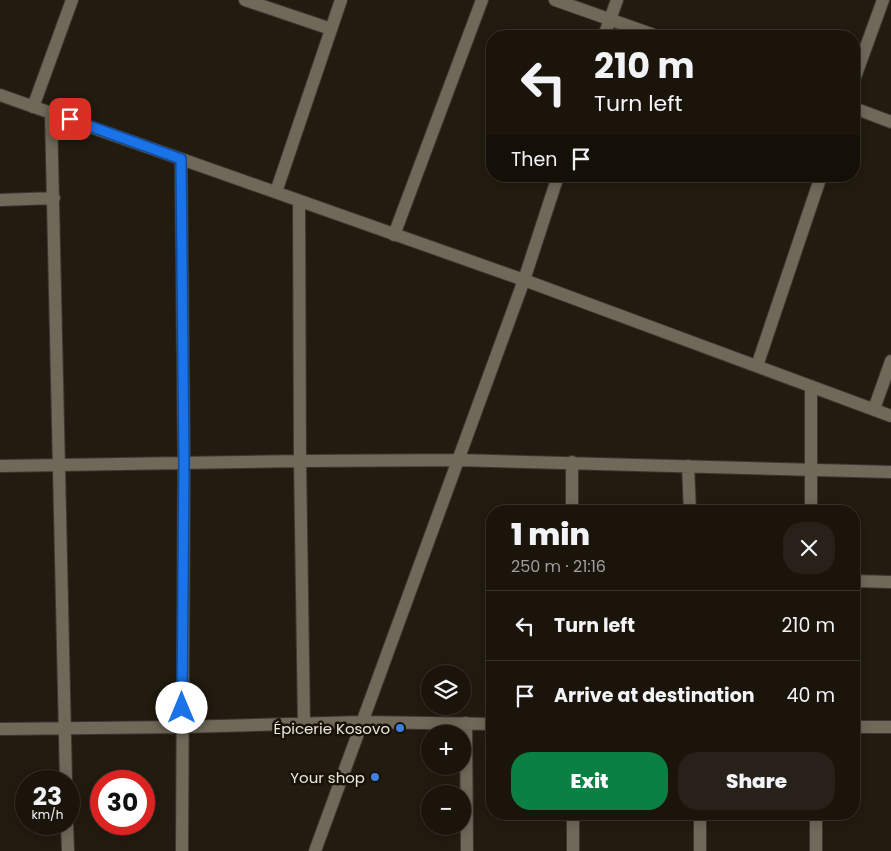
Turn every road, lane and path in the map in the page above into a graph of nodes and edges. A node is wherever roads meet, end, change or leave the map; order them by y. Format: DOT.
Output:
graph roads {
  1 [pos="72,0"];
  2 [pos="246,0"];
  3 [pos="341,0"];
  4 [pos="482,0"];
  5 [pos="555,0"];
  6 [pos="617,0"];
  7 [pos="883,0"];
  8 [pos="610,19"];
  9 [pos="331,30"];
  10 [pos="606,30"];
  11 [pos="641,30"];
  12 [pos="860,63"];
  13 [pos="0,95"];
  14 [pos="34,106"];
  15 [pos="860,110"];
  16 [pos="51,113"];
  17 [pos="891,122"];
  18 [pos="181,159"];
  19 [pos="556,182"];
  20 [pos="819,182"];
  21 [pos="276,192"];
  22 [pos="54,198"];
  23 [pos="0,200"];
  24 [pos="299,201"];
  25 [pos="394,235"];
  26 [pos="524,280"];
  27 [pos="891,361"];
  28 [pos="758,366"];
  29 [pos="810,386"];
  30 [pos="874,409"];
  31 [pos="891,416"];
  32 [pos="300,460"];
  33 [pos="458,460"];
  34 [pos="572,462"];
  35 [pos="184,463"];
  36 [pos="59,465"];
  37 [pos="0,466"];
  38 [pos="688,466"];
  39 [pos="810,471"];
  40 [pos="891,472"];
  41 [pos="572,505"];
  42 [pos="690,505"];
  43 [pos="811,505"];
  44 [pos="860,581"];
  45 [pos="891,582"];
  46 [pos="362,722"];
  47 [pos="304,724"];
  48 [pos="466,724"];
  49 [pos="486,724"];
  50 [pos="182,727"];
  51 [pos="860,727"];
  52 [pos="891,727"];
  53 [pos="65,728"];
  54 [pos="0,729"];
  55 [pos="66,770"];
  56 [pos="573,820"];
  57 [pos="700,820"];
  58 [pos="816,820"];
  59 [pos="67,835"];
  60 [pos="68,851"];
  61 [pos="182,851"];
  62 [pos="315,851"];
  63 [pos="468,851"];
  64 [pos="573,851"];
  65 [pos="700,851"];
  66 [pos="816,851"];
  1 -- 14 [label="street"];
  2 -- 9 [label="street"];
  3 -- 9 [label="street"];
  4 -- 25 [label="street"];
  5 -- 8 [label="street"];
  6 -- 8 [label="street"];
  7 -- 12 [label="street"];
  8 -- 10 [label="street"];
  8 -- 11 [label="street"];
  9 -- 21 [label="street"];
  13 -- 14 [label="street"];
  14 -- 16 [label="street"];
  15 -- 17 [label="street"];
  16 -- 18 [label="street"];
  16 -- 22 [label="street"];
  18 -- 21 [label="street"];
  18 -- 35 [label="street"];
  19 -- 26 [label="street"];
  20 -- 28 [label="street"];
  21 -- 24 [label="street"];
  22 -- 23 [label="street"];
  22 -- 36 [label="street"];
  24 -- 25 [label="street"];
  24 -- 32 [label="street"];
  25 -- 26 [label="street"];
  26 -- 28 [label="street"];
  26 -- 33 [label="street"];
  27 -- 30 [label="street"];
  28 -- 29 [label="street"];
  29 -- 30 [label="street"];
  29 -- 39 [label="street"];
  30 -- 31 [label="street"];
  32 -- 33 [label="street"];
  32 -- 35 [label="street"];
  32 -- 47 [label="street"];
  33 -- 34 [label="street"];
  33 -- 46 [label="street"];
  34 -- 38 [label="street"];
  34 -- 41 [label="street"];
  35 -- 36 [label="street"];
  35 -- 50 [label="street"];
  36 -- 37 [label="street"];
  36 -- 53 [label="street"];
  38 -- 39 [label="street"];
  38 -- 42 [label="street"];
  39 -- 40 [label="street"];
  39 -- 43 [label="street"];
  44 -- 45 [label="street"];
  46 -- 47 [label="street"];
  46 -- 48 [label="street"];
  46 -- 62 [label="street"];
  47 -- 50 [label="street"];
  48 -- 49 [label="street"];
  48 -- 63 [label="street"];
  50 -- 53 [label="street"];
  50 -- 61 [label="street"];
  51 -- 52 [label="street"];
  53 -- 54 [label="street"];
  53 -- 55 [label="street"];
  56 -- 64 [label="street"];
  57 -- 65 [label="street"];
  58 -- 66 [label="street"];
  59 -- 60 [label="street"];
}
